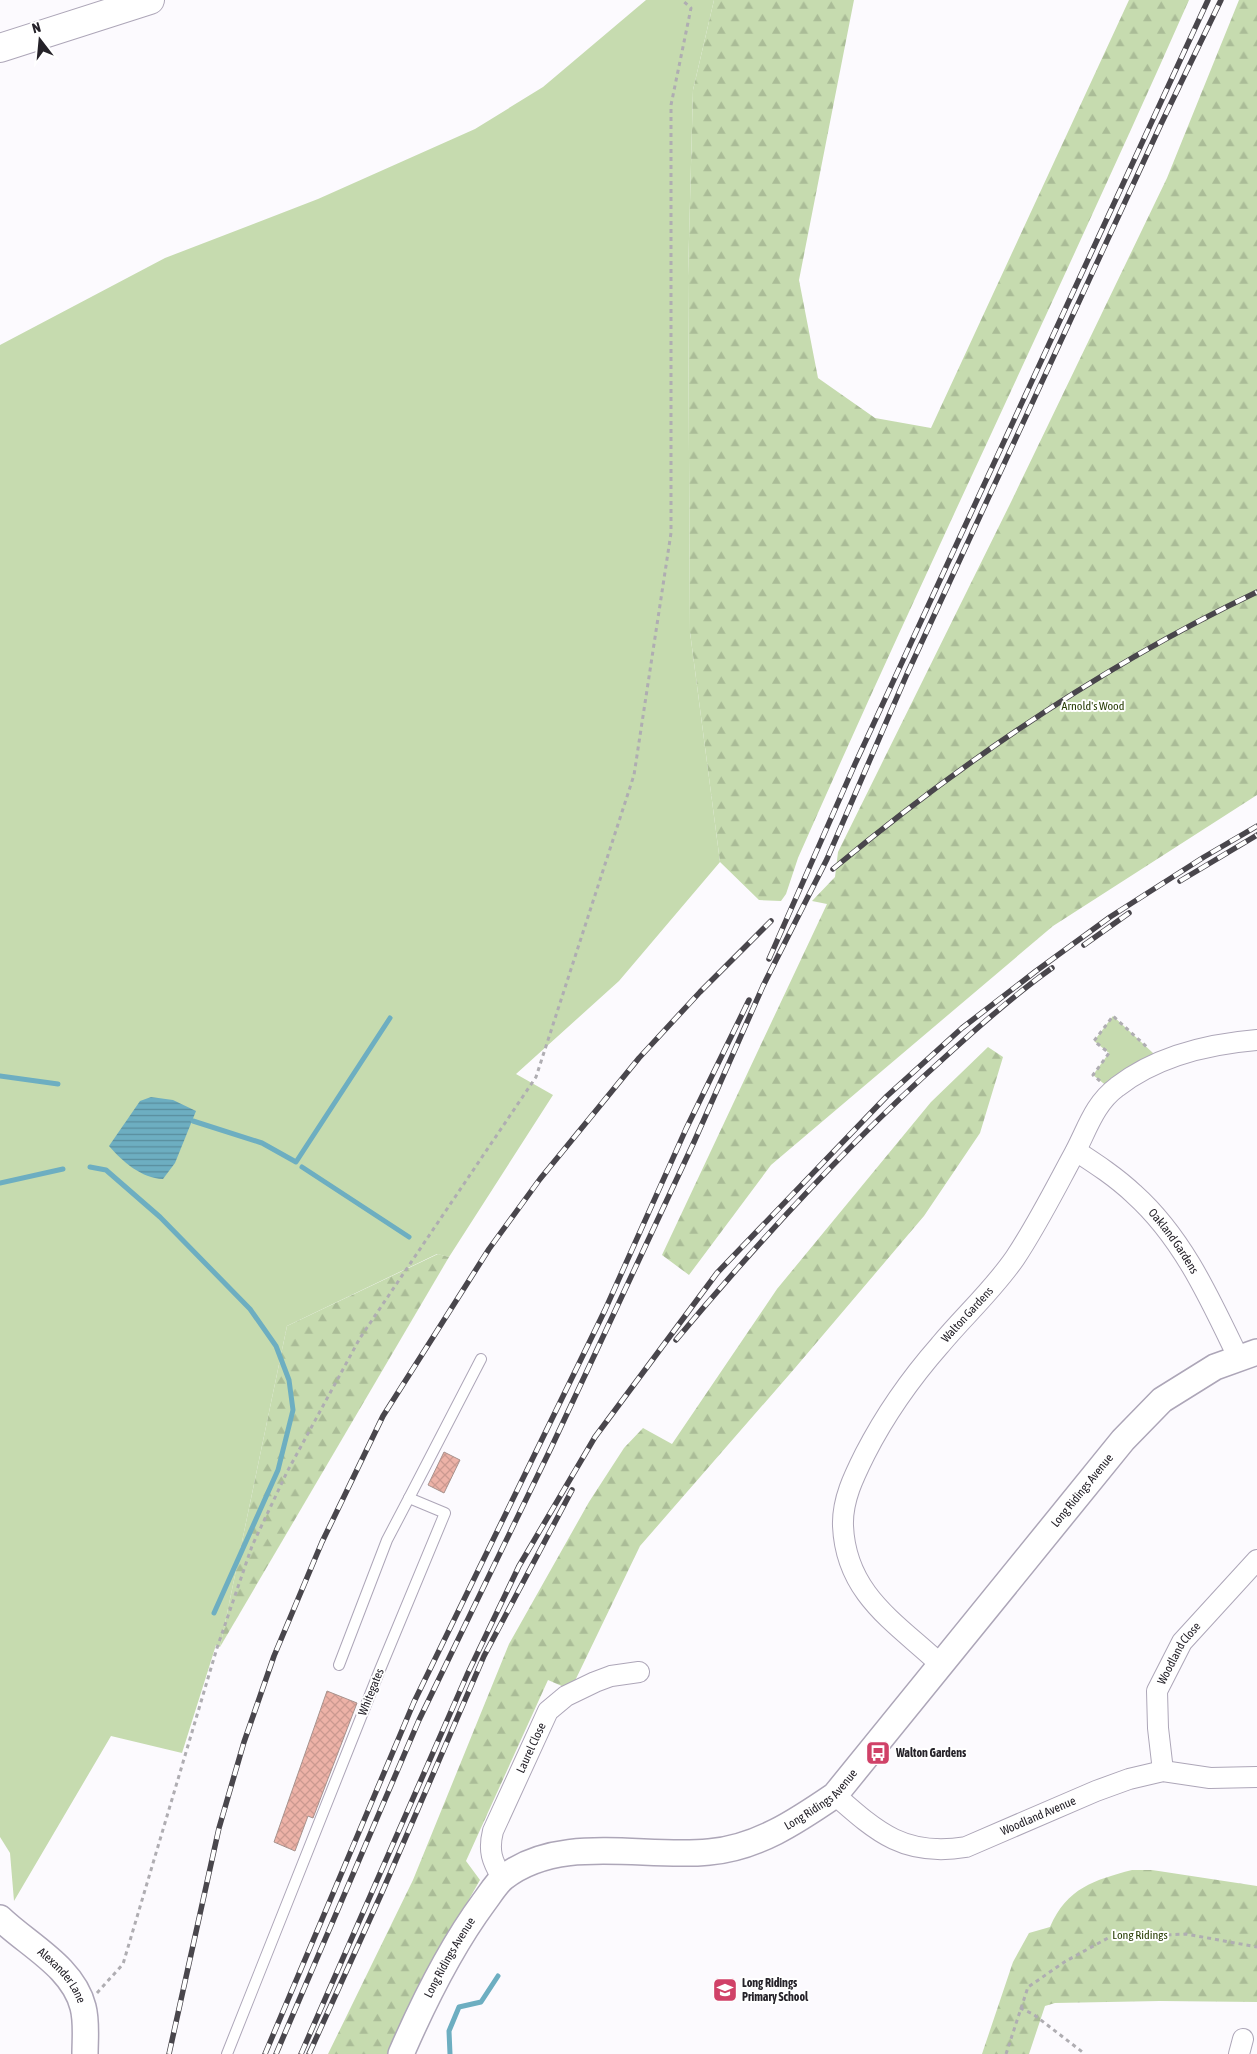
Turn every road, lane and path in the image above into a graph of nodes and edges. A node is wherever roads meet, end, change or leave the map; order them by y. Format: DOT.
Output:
graph roads {
  1 [pos="150,0"];
  2 [pos="682,0"];
  3 [pos="0,48"];
  4 [pos="1257,1040"];
  5 [pos="1158,1063"];
  6 [pos="1113,1091"];
  7 [pos="1076,1151"];
  8 [pos="1247,1355"];
  9 [pos="481,1358"];
  10 [pos="409,1498"];
  11 [pos="1257,1560"];
  12 [pos="940,1664"];
  13 [pos="339,1665"];
  14 [pos="639,1672"];
  15 [pos="1162,1771"];
  16 [pos="1257,1776"];
  17 [pos="836,1795"];
  18 [pos="502,1878"];
  19 [pos="0,1918"];
  20 [pos="1257,1947"];
  21 [pos="84,2008"];
  22 [pos="1020,2008"];
  23 [pos="85,2054"];
  24 [pos="227,2054"];
  25 [pos="401,2054"];
  26 [pos="1006,2054"];
  27 [pos="1085,2054"];
  1 -- 3 [label="main road"];
  2 -- 21 [label="path"];
  4 -- 5 [label="street, Walton Gardens"];
  5 -- 6 [label="street, Walton Gardens"];
  5 -- 6 [label="path"];
  6 -- 7 [label="street, Walton Gardens"];
  7 -- 8 [label="street, Oakland Gardens"];
  7 -- 12 [label="street, Walton Gardens"];
  8 -- 12 [label="street, Long Ridings Avenue"];
  9 -- 10 [label="lane"];
  10 -- 13 [label="lane"];
  10 -- 24 [label="lane, Whitegates"];
  11 -- 15 [label="street, Woodland Close"];
  12 -- 17 [label="street, Long Ridings Avenue"];
  14 -- 18 [label="street, Laurel Close"];
  15 -- 16 [label="street, Woodland Avenue"];
  15 -- 17 [label="street, Woodland Avenue"];
  17 -- 18 [label="street, Long Ridings Avenue"];
  18 -- 25 [label="street, Long Ridings Avenue"];
  19 -- 21 [label="street, Alexander Lane"];
  20 -- 22 [label="path"];
  21 -- 23 [label="street, Alexander Lane"];
  22 -- 26 [label="path"];
  22 -- 27 [label="path"];
}
